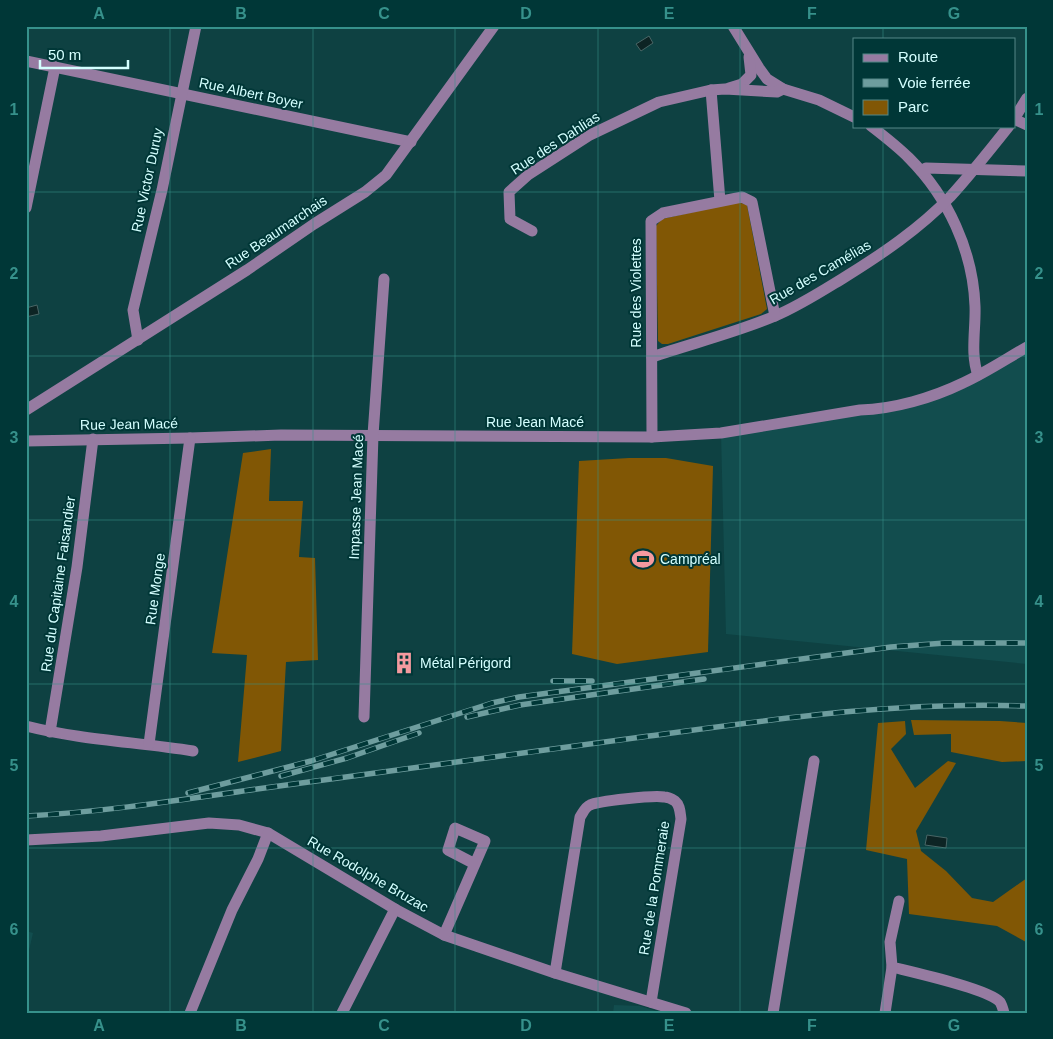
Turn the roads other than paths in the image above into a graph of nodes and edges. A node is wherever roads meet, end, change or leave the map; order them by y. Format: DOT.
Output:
graph roads {
  1 [pos="196,26"];
  2 [pos="494,26"];
  3 [pos="733,26"];
  4 [pos="749,53"];
  5 [pos="26,61"];
  6 [pos="55,66"];
  7 [pos="767,79"];
  8 [pos="725,89"];
  9 [pos="783,89"];
  10 [pos="711,90"];
  11 [pos="760,91"];
  12 [pos="181,94"];
  13 [pos="1027,98"];
  14 [pos="853,116"];
  15 [pos="1016,116"];
  16 [pos="874,128"];
  17 [pos="1007,128"];
  18 [pos="411,142"];
  19 [pos="976,169"];
  20 [pos="921,170"];
  21 [pos="1027,171"];
  22 [pos="720,201"];
  23 [pos="944,202"];
  24 [pos="26,208"];
  25 [pos="532,231"];
  26 [pos="384,279"];
  27 [pos="775,316"];
  28 [pos="138,340"];
  29 [pos="1027,346"];
  30 [pos="652,356"];
  31 [pos="978,375"];
  32 [pos="26,410"];
  33 [pos="373,435"];
  34 [pos="190,438"];
  35 [pos="652,438"];
  36 [pos="93,439"];
  37 [pos="26,441"];
  38 [pos="364,717"];
  39 [pos="26,726"];
  40 [pos="50,732"];
  41 [pos="149,744"];
  42 [pos="193,751"];
  43 [pos="814,760"];
  44 [pos="268,833"];
  45 [pos="26,840"];
  46 [pos="475,864"];
  47 [pos="899,902"];
  48 [pos="395,909"];
  49 [pos="444,935"];
  50 [pos="892,967"];
  51 [pos="555,973"];
  52 [pos="651,1002"];
  53 [pos="190,1013"];
  54 [pos="342,1013"];
  55 [pos="686,1013"];
  56 [pos="773,1013"];
  57 [pos="885,1013"];
  58 [pos="1004,1013"];
  1 -- 12 [label="street, Rue Victor Duruy"];
  2 -- 18 [label="street, Rue Beaumarchais"];
  3 -- 4 [label="street"];
  4 -- 7 [label="street"];
  4 -- 8 [label="street, Rue des Dahlias"];
  5 -- 6 [label="street, Rue Albert Boyer"];
  6 -- 12 [label="street, Rue Albert Boyer"];
  6 -- 24 [label="street"];
  7 -- 9 [label="street, Rue des Dahlias"];
  7 -- 11 [label="street"];
  8 -- 10 [label="street, Rue des Dahlias"];
  8 -- 11 [label="street, Rue des Dahlias"];
  9 -- 11 [label="street, Rue des Dahlias"];
  9 -- 14 [label="street, Rue des Dahlias"];
  10 -- 22 [label="street"];
  10 -- 25 [label="street, Rue des Dahlias"];
  12 -- 18 [label="street, Rue Albert Boyer"];
  12 -- 28 [label="street, Rue Victor Duruy"];
  13 -- 15 [label="street"];
  16 -- 20 [label="street"];
  17 -- 19 [label="street, Rue des Camélias"];
  18 -- 28 [label="street, Rue Beaumarchais"];
  19 -- 20 [label="street"];
  19 -- 21 [label="street"];
  19 -- 23 [label="street, Rue des Camélias"];
  20 -- 23 [label="street"];
  22 -- 27 [label="street, Rue des Violettes"];
  22 -- 30 [label="street, Rue des Violettes"];
  23 -- 27 [label="street, Rue des Camélias"];
  23 -- 31 [label="street"];
  26 -- 33 [label="street, Impasse Jean Macé"];
  27 -- 30 [label="street, Rue des Camélias"];
  28 -- 32 [label="street, Rue Beaumarchais"];
  29 -- 31 [label="street, Rue Jean Macé"];
  30 -- 35 [label="street, Rue des Violettes"];
  31 -- 35 [label="street, Rue Jean Macé"];
  33 -- 34 [label="street, Rue Jean Macé"];
  33 -- 35 [label="street, Rue Jean Macé"];
  33 -- 38 [label="street, Impasse Jean Macé"];
  34 -- 36 [label="street, Rue Jean Macé"];
  34 -- 41 [label="street, Rue Monge"];
  36 -- 37 [label="street, Rue Jean Macé"];
  36 -- 40 [label="street, Rue du Capitaine Faisandier"];
  39 -- 40 [label="street"];
  40 -- 41 [label="street"];
  41 -- 42 [label="street"];
  43 -- 56 [label="street"];
  44 -- 45 [label="street, Rue Rodolphe Bruzac"];
  44 -- 48 [label="street, Rue Rodolphe Bruzac"];
  44 -- 53 [label="street"];
  46 -- 49 [label="street"];
  47 -- 50 [label="street"];
  48 -- 49 [label="street, Rue Rodolphe Bruzac"];
  48 -- 54 [label="street"];
  49 -- 51 [label="street, Rue Rodolphe Bruzac"];
  50 -- 57 [label="street"];
  50 -- 58 [label="street"];
  51 -- 52 [label="street, Rue Rodolphe Bruzac"];
  51 -- 52 [label="street, Rue de la Pommeraie"];
  52 -- 55 [label="street, Rue Rodolphe Bruzac"];
}
